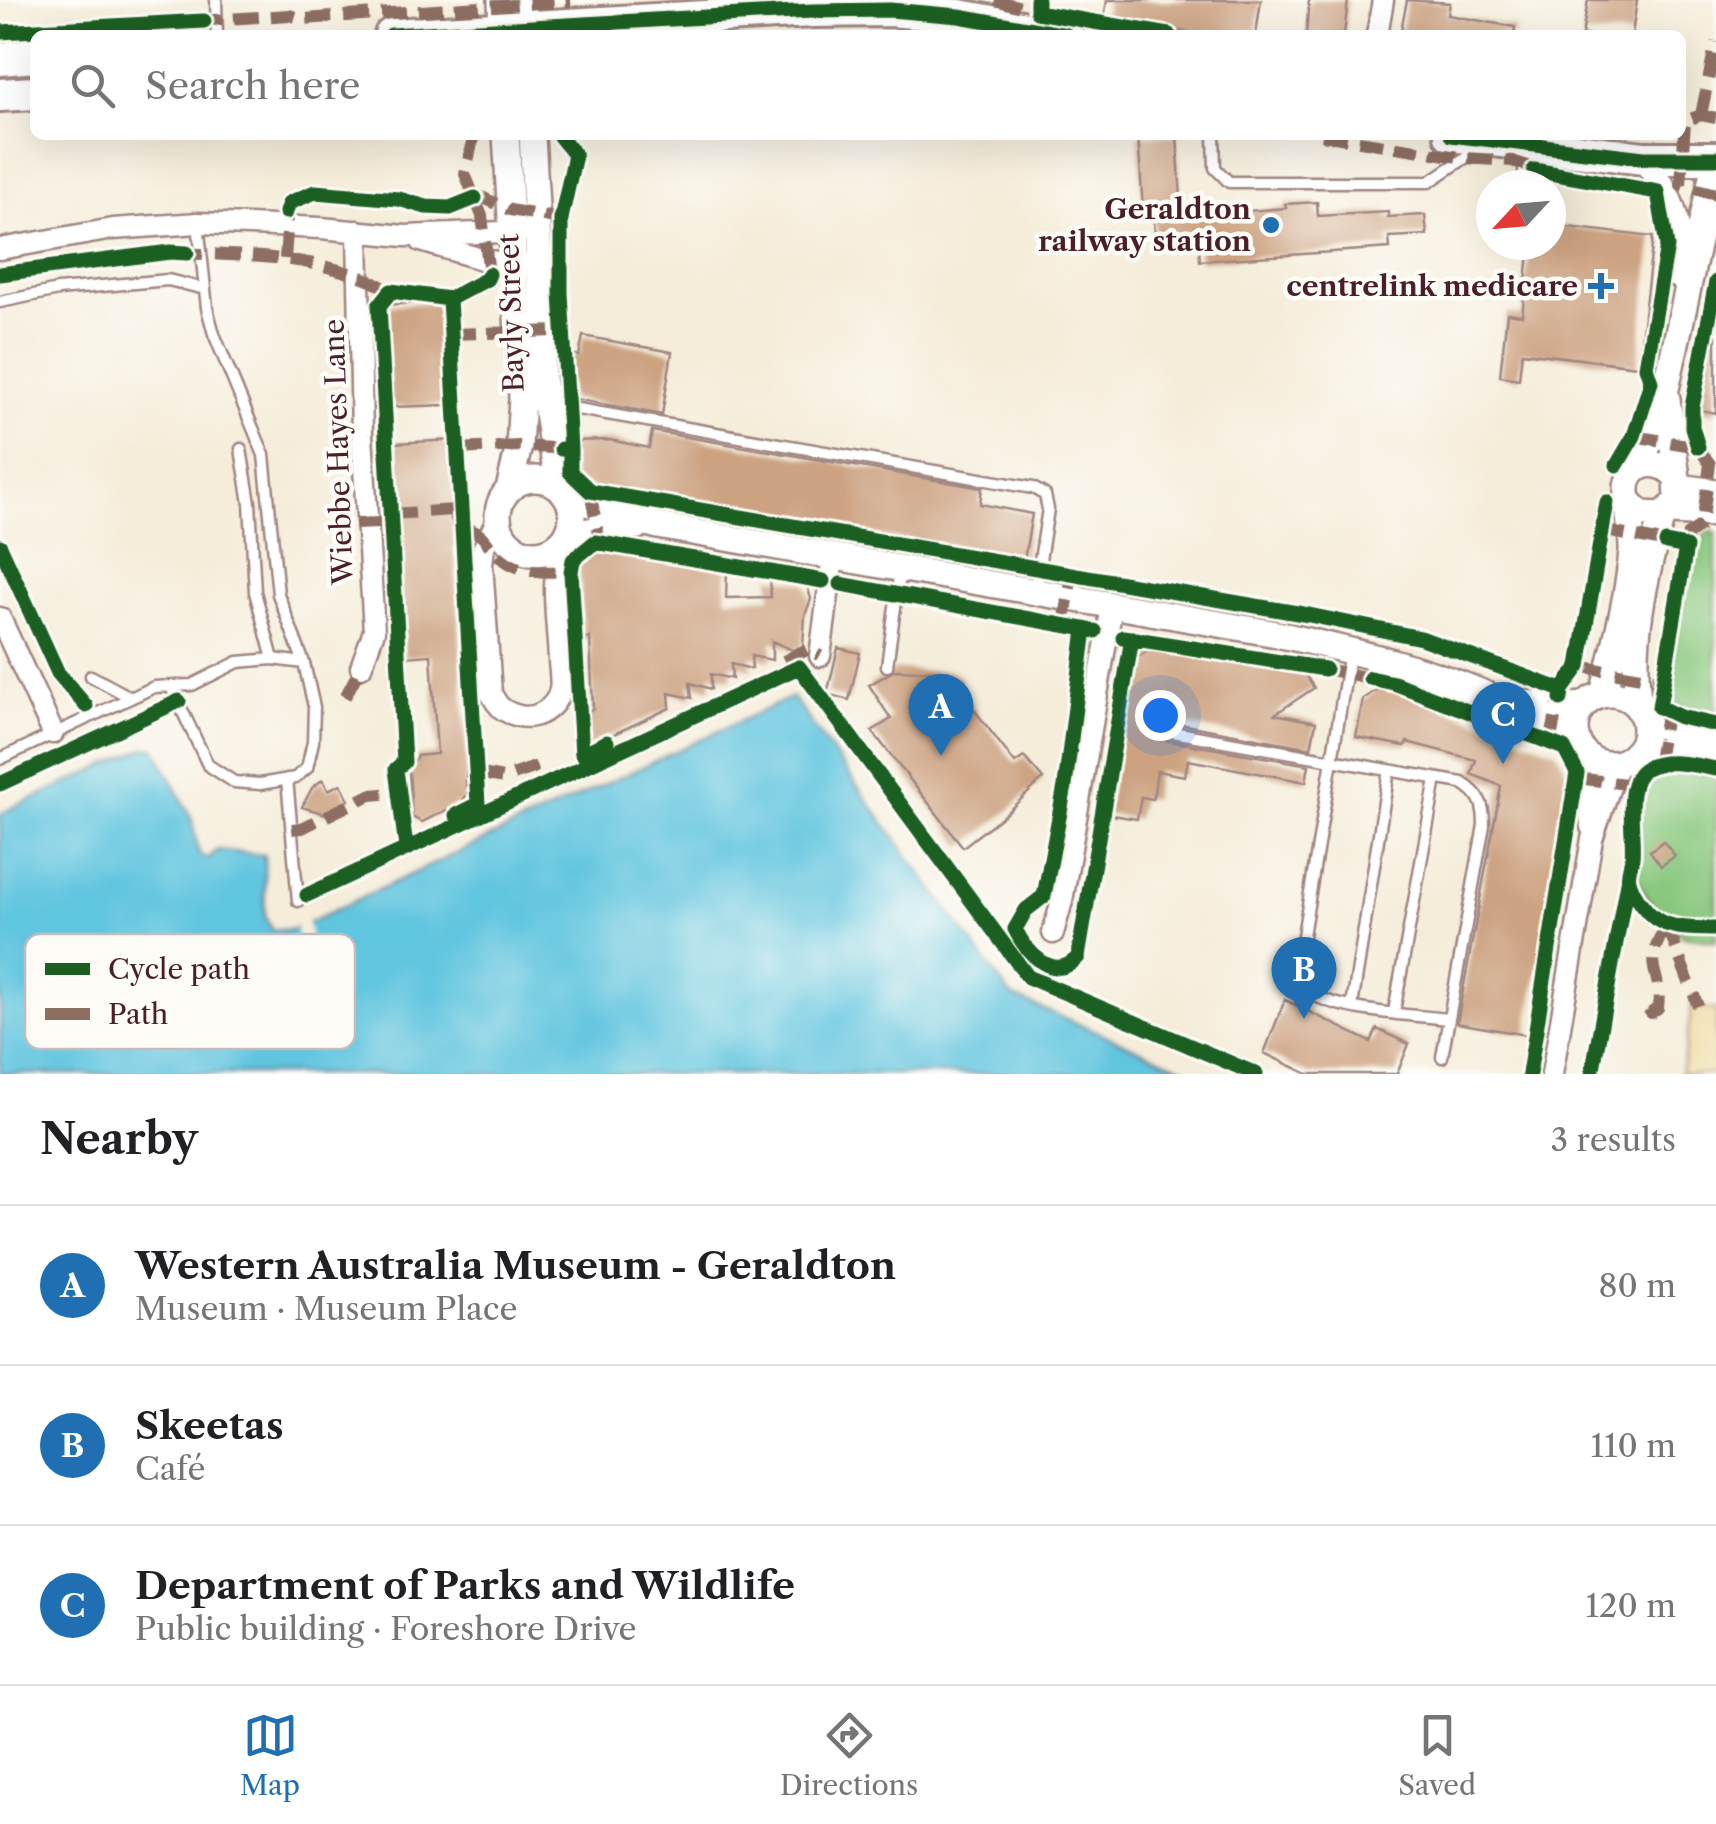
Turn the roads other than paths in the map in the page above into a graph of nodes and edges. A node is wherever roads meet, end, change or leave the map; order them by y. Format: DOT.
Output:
graph roads {
  1 [pos="216,0"];
  2 [pos="1383,0"];
  3 [pos="1016,20"];
  4 [pos="513,21"];
  5 [pos="218,30"];
  6 [pos="435,30"];
  7 [pos="1049,30"];
  8 [pos="1378,30"];
  9 [pos="30,56"];
  10 [pos="0,59"];
  11 [pos="30,93"];
  12 [pos="0,95"];
  13 [pos="507,140"];
  14 [pos="532,140"];
  15 [pos="1214,140"];
  16 [pos="1492,140"];
  17 [pos="1508,142"];
  18 [pos="1644,147"];
  19 [pos="1716,158"];
  20 [pos="1518,170"];
  21 [pos="198,223"];
  22 [pos="358,231"];
  23 [pos="525,231"];
  24 [pos="405,236"];
  25 [pos="0,249"];
  26 [pos="526,265"];
  27 [pos="205,289"];
  28 [pos="0,302"];
  29 [pos="1684,307"];
  30 [pos="1666,390"];
  31 [pos="544,404"];
  32 [pos="241,449"];
  33 [pos="1641,467"];
  34 [pos="1678,482"];
  35 [pos="510,489"];
  36 [pos="562,490"];
  37 [pos="1716,492"];
  38 [pos="1630,502"];
  39 [pos="1666,514"];
  40 [pos="1716,514"];
  41 [pos="498,518"];
  42 [pos="658,526"];
  43 [pos="564,539"];
  44 [pos="833,558"];
  45 [pos="900,569"];
  46 [pos="1035,593"];
  47 [pos="1112,606"];
  48 [pos="0,618"];
  49 [pos="1350,650"];
  50 [pos="820,656"];
  51 [pos="273,659"];
  52 [pos="304,662"];
  53 [pos="887,666"];
  54 [pos="361,667"];
  55 [pos="91,676"];
  56 [pos="172,687"];
  57 [pos="130,697"];
  58 [pos="1594,700"];
  59 [pos="1500,701"];
  60 [pos="1642,716"];
  61 [pos="1168,732"];
  62 [pos="52,733"];
  63 [pos="1580,746"];
  64 [pos="1716,748"];
  65 [pos="1626,758"];
  66 [pos="0,759"];
  67 [pos="1332,762"];
  68 [pos="1389,770"];
  69 [pos="1436,779"];
  70 [pos="287,780"];
  71 [pos="1592,838"];
  72 [pos="298,901"];
  73 [pos="1052,933"];
  74 [pos="1352,1006"];
  75 [pos="1394,1012"];
  76 [pos="1448,1019"];
  77 [pos="1442,1057"];
  78 [pos="1552,1074"];
  1 -- 5 [label="lane"];
  2 -- 8 [label="street"];
  3 -- 4 [label="main road"];
  3 -- 7 [label="main road"];
  4 -- 6 [label="main road"];
  9 -- 10 [label="main road"];
  11 -- 12 [label="main road"];
  13 -- 23 [label="street, Bayly Street"];
  14 -- 23 [label="street, Bayly Street"];
  15 -- 17 [label="lane"];
  16 -- 17 [label="main road"];
  17 -- 18 [label="main road"];
  17 -- 20 [label="lane"];
  18 -- 19 [label="main road"];
  18 -- 29 [label="street"];
  19 -- 29 [label="street"];
  21 -- 22 [label="street"];
  21 -- 25 [label="street"];
  21 -- 27 [label="lane"];
  22 -- 24 [label="street"];
  22 -- 54 [label="street, Wiebbe Hayes Lane"];
  23 -- 24 [label="street"];
  23 -- 26 [label="street, Bayly Street"];
  24 -- 26 [label="street"];
  26 -- 31 [label="street, Bayly Street"];
  26 -- 35 [label="street, Bayly Street"];
  27 -- 28 [label="lane"];
  27 -- 52 [label="lane"];
  29 -- 30 [label="street"];
  30 -- 33 [label="street"];
  30 -- 34 [label="street"];
  31 -- 36 [label="street, Bayly Street"];
  31 -- 46 [label="lane"];
  32 -- 51 [label="lane"];
  33 -- 34 [label="street"];
  33 -- 38 [label="street"];
  34 -- 37 [label="street"];
  34 -- 39 [label="street"];
  35 -- 36 [label="street"];
  35 -- 41 [label="street"];
  36 -- 42 [label="street"];
  36 -- 43 [label="street"];
  38 -- 39 [label="street"];
  38 -- 58 [label="street"];
  39 -- 40 [label="street"];
  39 -- 60 [label="street"];
  41 -- 43 [label="street"];
  41 -- 43 [label="street"];
  42 -- 43 [label="street"];
  42 -- 44 [label="street"];
  44 -- 45 [label="street"];
  44 -- 50 [label="street"];
  45 -- 46 [label="street"];
  45 -- 53 [label="lane"];
  46 -- 47 [label="street"];
  47 -- 49 [label="street"];
  47 -- 73 [label="street"];
  48 -- 62 [label="street"];
  49 -- 59 [label="street"];
  49 -- 67 [label="lane"];
  51 -- 52 [label="lane"];
  51 -- 56 [label="lane"];
  52 -- 70 [label="lane"];
  55 -- 57 [label="lane"];
  56 -- 57 [label="lane"];
  56 -- 70 [label="lane"];
  57 -- 62 [label="lane"];
  58 -- 59 [label="street"];
  58 -- 60 [label="street"];
  58 -- 63 [label="street"];
  59 -- 63 [label="street"];
  60 -- 64 [label="street"];
  60 -- 65 [label="street"];
  61 -- 67 [label="lane"];
  62 -- 66 [label="lane"];
  63 -- 65 [label="street"];
  63 -- 71 [label="street"];
  64 -- 65 [label="street"];
  65 -- 71 [label="street"];
  67 -- 68 [label="lane"];
  67 -- 74 [label="lane"];
  68 -- 69 [label="lane"];
  68 -- 74 [label="lane"];
  69 -- 75 [label="lane"];
  69 -- 76 [label="lane"];
  70 -- 72 [label="lane"];
  71 -- 78 [label="street"];
  74 -- 75 [label="lane"];
  75 -- 76 [label="lane"];
  76 -- 77 [label="lane"];
}
